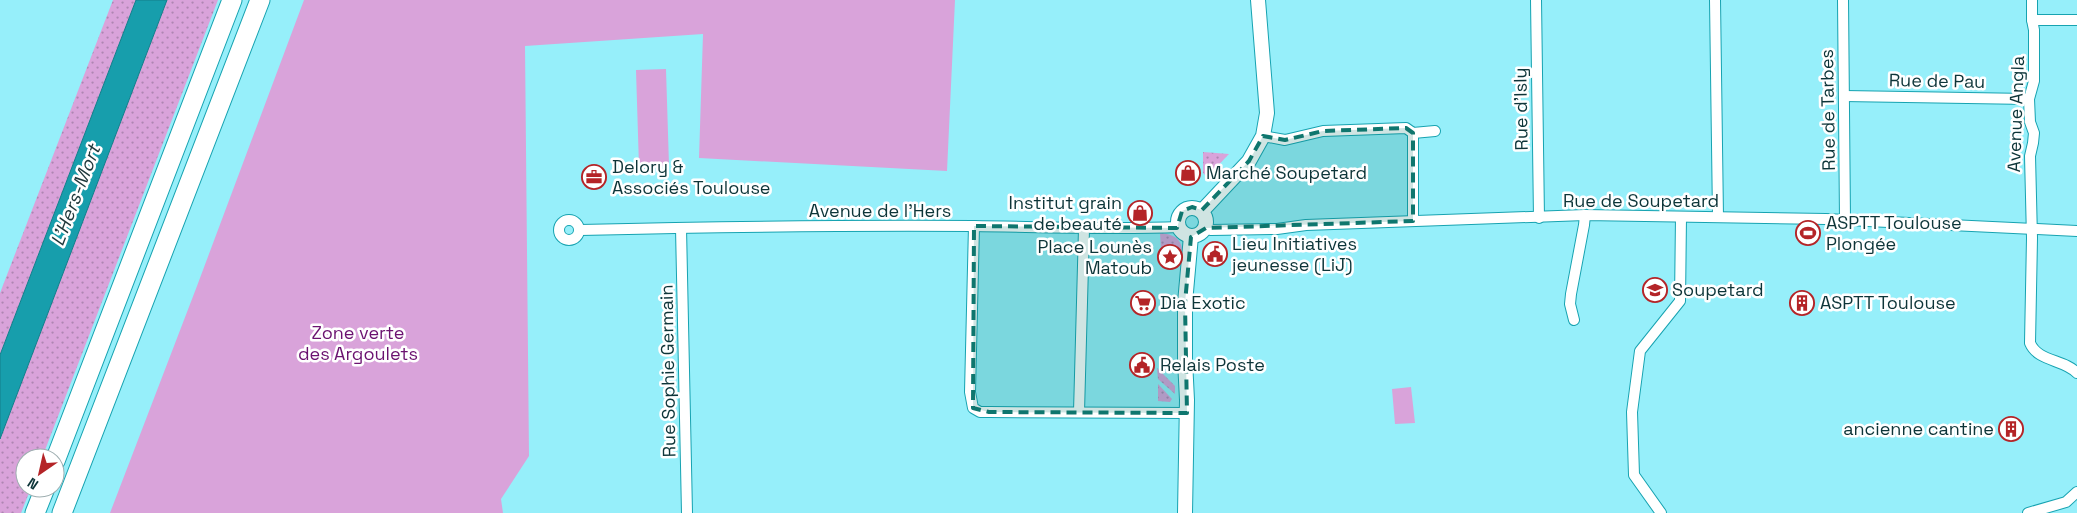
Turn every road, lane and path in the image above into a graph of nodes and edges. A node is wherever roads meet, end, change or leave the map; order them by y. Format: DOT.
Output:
graph roads {
  1 [pos="232,0"];
  2 [pos="260,0"];
  3 [pos="1258,0"];
  4 [pos="1536,0"];
  5 [pos="1715,0"];
  6 [pos="1843,0"];
  7 [pos="2032,0"];
  8 [pos="2032,20"];
  9 [pos="2077,20"];
  10 [pos="1844,96"];
  11 [pos="2029,99"];
  12 [pos="1435,131"];
  13 [pos="1413,133"];
  14 [pos="1263,136"];
  15 [pos="1202,211"];
  16 [pos="1585,215"];
  17 [pos="1681,216"];
  18 [pos="1718,217"];
  19 [pos="1539,218"];
  20 [pos="1845,220"];
  21 [pos="1413,221"];
  22 [pos="974,226"];
  23 [pos="681,228"];
  24 [pos="1179,228"];
  25 [pos="1205,228"];
  26 [pos="1084,229"];
  27 [pos="2031,229"];
  28 [pos="580,230"];
  29 [pos="2077,232"];
  30 [pos="1191,236"];
  31 [pos="1574,320"];
  32 [pos="2077,373"];
  33 [pos="1079,412"];
  34 [pos="1187,413"];
  35 [pos="60,448"];
  36 [pos="2077,492"];
  37 [pos="41,498"];
  38 [pos="35,513"];
  39 [pos="62,513"];
  40 [pos="687,513"];
  41 [pos="1185,513"];
  42 [pos="1661,513"];
  43 [pos="2028,513"];
  1 -- 35 [label="highway"];
  2 -- 39 [label="highway"];
  3 -- 14 [label="street"];
  4 -- 19 [label="street, Rue d'Isly"];
  5 -- 18 [label="street"];
  6 -- 10 [label="street, Rue de Tarbes"];
  7 -- 8 [label="street, Avenue Angla"];
  8 -- 9 [label="street"];
  8 -- 11 [label="street, Avenue Angla"];
  10 -- 11 [label="street, Rue de Pau"];
  10 -- 20 [label="street, Rue de Tarbes"];
  11 -- 27 [label="street, Avenue Angla"];
  12 -- 13 [label="street"];
  13 -- 14 [label="street"];
  13 -- 21 [label="street"];
  14 -- 15 [label="street"];
  15 -- 24 [label="street"];
  15 -- 25 [label="street"];
  16 -- 17 [label="street, Rue de Soupetard"];
  16 -- 19 [label="street, Rue de Soupetard"];
  16 -- 31 [label="street"];
  17 -- 18 [label="street, Rue de Soupetard"];
  17 -- 42 [label="street"];
  18 -- 20 [label="street, Rue de Soupetard"];
  19 -- 21 [label="street, Rue de Soupetard"];
  20 -- 27 [label="street, Rue de Soupetard"];
  21 -- 25 [label="street, Rue de Soupetard"];
  22 -- 23 [label="street, Avenue de l'Hers"];
  22 -- 26 [label="street, Avenue de l'Hers"];
  22 -- 33 [label="street"];
  23 -- 28 [label="street, Avenue de l'Hers"];
  23 -- 40 [label="street, Rue Sophie Germain"];
  24 -- 26 [label="street, Avenue de l'Hers"];
  24 -- 30 [label="street"];
  25 -- 30 [label="street"];
  26 -- 33 [label="street"];
  27 -- 29 [label="street, Rue de Soupetard"];
  27 -- 32 [label="street, Avenue Angla"];
  30 -- 34 [label="street"];
  33 -- 34 [label="street"];
  34 -- 41 [label="street"];
  36 -- 43 [label="street"];
  37 -- 38 [label="highway"];
}
